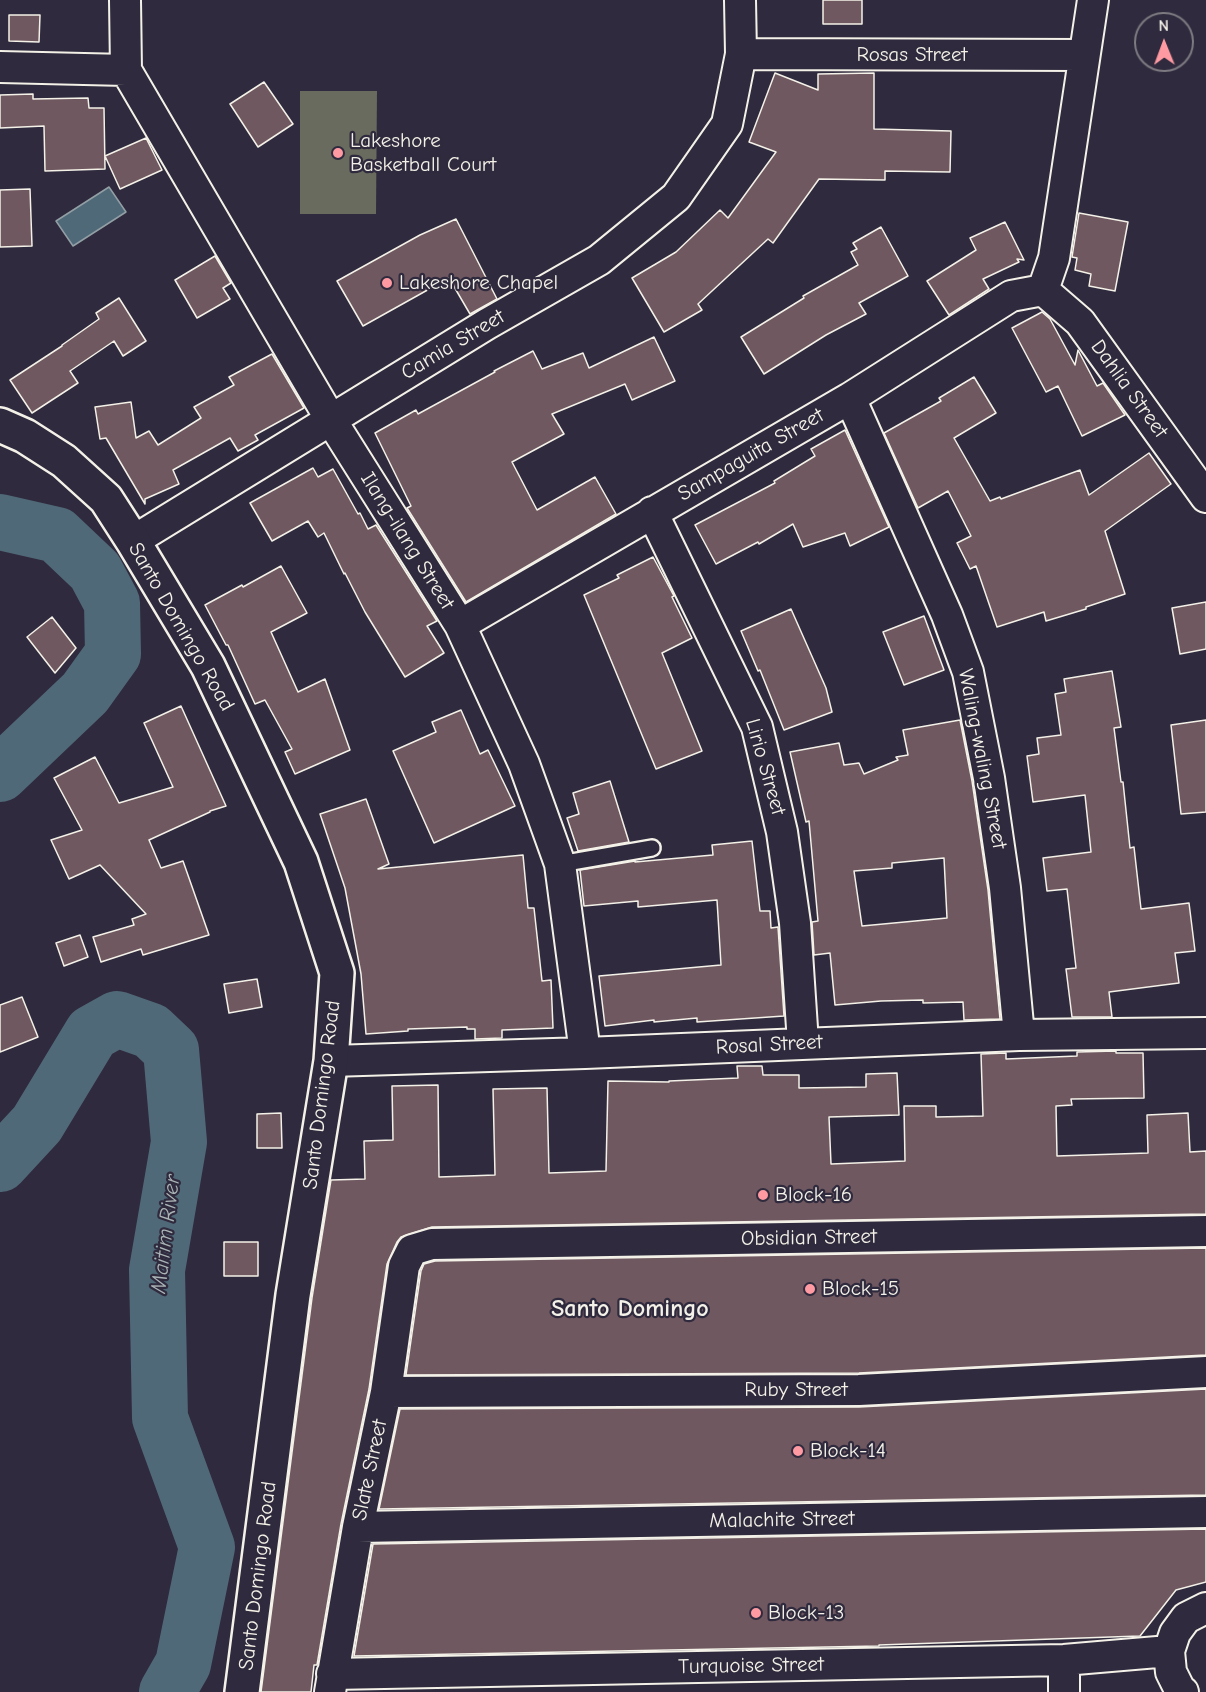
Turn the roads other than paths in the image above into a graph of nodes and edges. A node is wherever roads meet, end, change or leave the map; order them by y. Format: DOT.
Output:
graph roads {
  1 [pos="125,0"];
  2 [pos="740,0"];
  3 [pos="1093,0"];
  4 [pos="741,54"];
  5 [pos="1084,56"];
  6 [pos="0,68"];
  7 [pos="126,70"];
  8 [pos="1043,290"];
  9 [pos="850,398"];
  10 [pos="332,420"];
  11 [pos="0,425"];
  12 [pos="1206,497"];
  13 [pos="652,512"];
  14 [pos="133,541"];
  15 [pos="460,625"];
  16 [pos="652,848"];
  17 [pos="560,864"];
  18 [pos="1206,1033"];
  19 [pos="1019,1035"];
  20 [pos="803,1043"];
  21 [pos="585,1053"];
  22 [pos="331,1061"];
  23 [pos="1206,1231"];
  24 [pos="412,1250"];
  25 [pos="1206,1372"];
  26 [pos="386,1392"];
  27 [pos="1206,1512"];
  28 [pos="358,1527"];
  29 [pos="1206,1608"];
  30 [pos="1169,1651"];
  31 [pos="1064,1660"];
  32 [pos="331,1683"];
  33 [pos="242,1692"];
  34 [pos="1064,1692"];
  35 [pos="1183,1692"];
  1 -- 7 [label="street"];
  2 -- 4 [label="street, Camia Street"];
  3 -- 5 [label="street"];
  4 -- 5 [label="street, Rosas Street"];
  4 -- 10 [label="street, Camia Street"];
  5 -- 8 [label="street"];
  6 -- 7 [label="street"];
  7 -- 10 [label="street, Ilang-ilang Street"];
  8 -- 9 [label="street, Sampaguita Street"];
  8 -- 12 [label="street, Dahlia Street"];
  9 -- 13 [label="street, Sampaguita Street"];
  9 -- 19 [label="street, Waling-waling Street"];
  10 -- 14 [label="street, Camia Street"];
  10 -- 15 [label="street, Ilang-ilang Street"];
  11 -- 14 [label="street, Santo Domingo Road"];
  13 -- 15 [label="street, Sampaguita Street"];
  13 -- 20 [label="street, Lirio Street"];
  14 -- 22 [label="street, Santo Domingo Road"];
  15 -- 17 [label="street, Ilang-ilang Street"];
  16 -- 17 [label="lane"];
  17 -- 21 [label="street, Ilang-ilang Street"];
  18 -- 19 [label="street, Rosal Street"];
  19 -- 20 [label="street, Rosal Street"];
  20 -- 21 [label="street, Rosal Street"];
  21 -- 22 [label="street, Rosal Street"];
  22 -- 33 [label="street, Santo Domingo Road"];
  23 -- 24 [label="street, Obsidian Street"];
  24 -- 26 [label="street, Slate Street"];
  25 -- 26 [label="street, Ruby Street"];
  26 -- 28 [label="street, Slate Street"];
  27 -- 28 [label="street, Malachite Street"];
  28 -- 32 [label="street, Slate Street"];
  29 -- 30 [label="street"];
  30 -- 31 [label="street, Turquoise Street"];
  30 -- 35 [label="street"];
  31 -- 32 [label="street, Turquoise Street"];
  31 -- 34 [label="street"];
}
